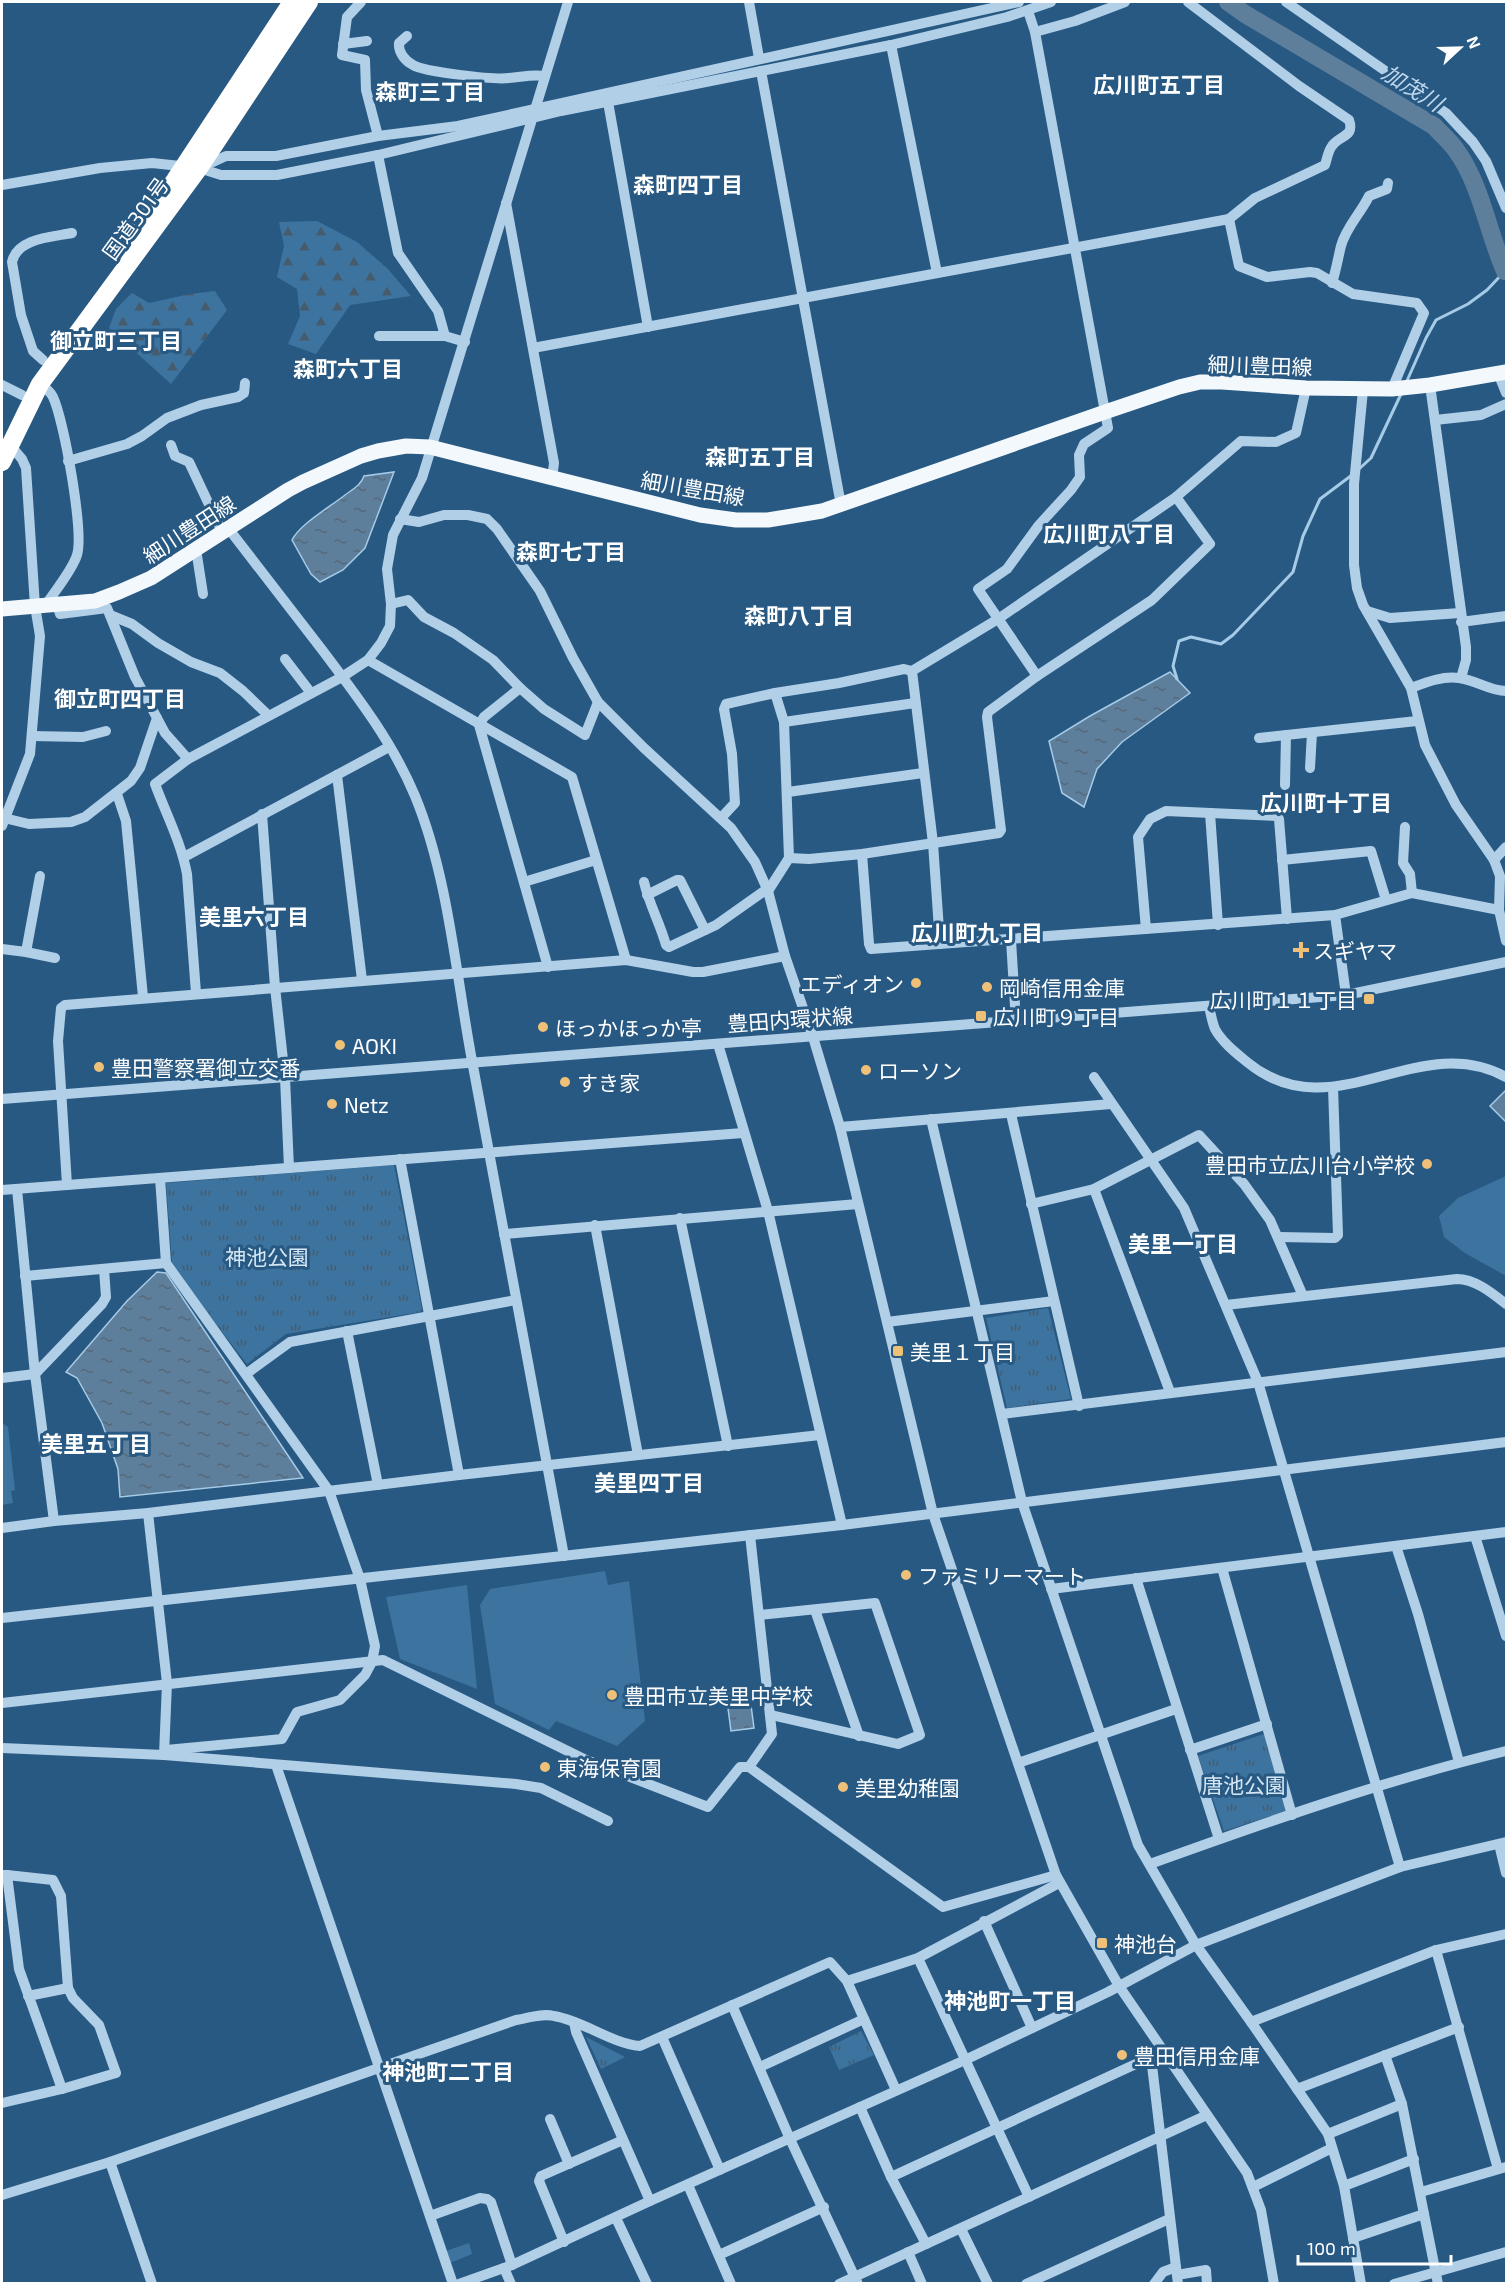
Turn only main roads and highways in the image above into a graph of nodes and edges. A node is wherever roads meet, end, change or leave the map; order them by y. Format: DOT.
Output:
graph roads {
  1 [pos="292,2"];
  2 [pos="309,2"];
  3 [pos="192,167"];
  4 [pos="1502,373"];
  5 [pos="6,440"];
  6 [pos="2,462"];
  7 [pos="2,609"];
  1 -- 3 [label="highway, 国道301号"];
  2 -- 3 [label="highway, 国道301号"];
  3 -- 5 [label="highway, 国道301号"];
  3 -- 5 [label="highway, 国道301号"];
  4 -- 7 [label="main road, 細川豊田線"];
  5 -- 6 [label="highway, 国道301号"];
}
